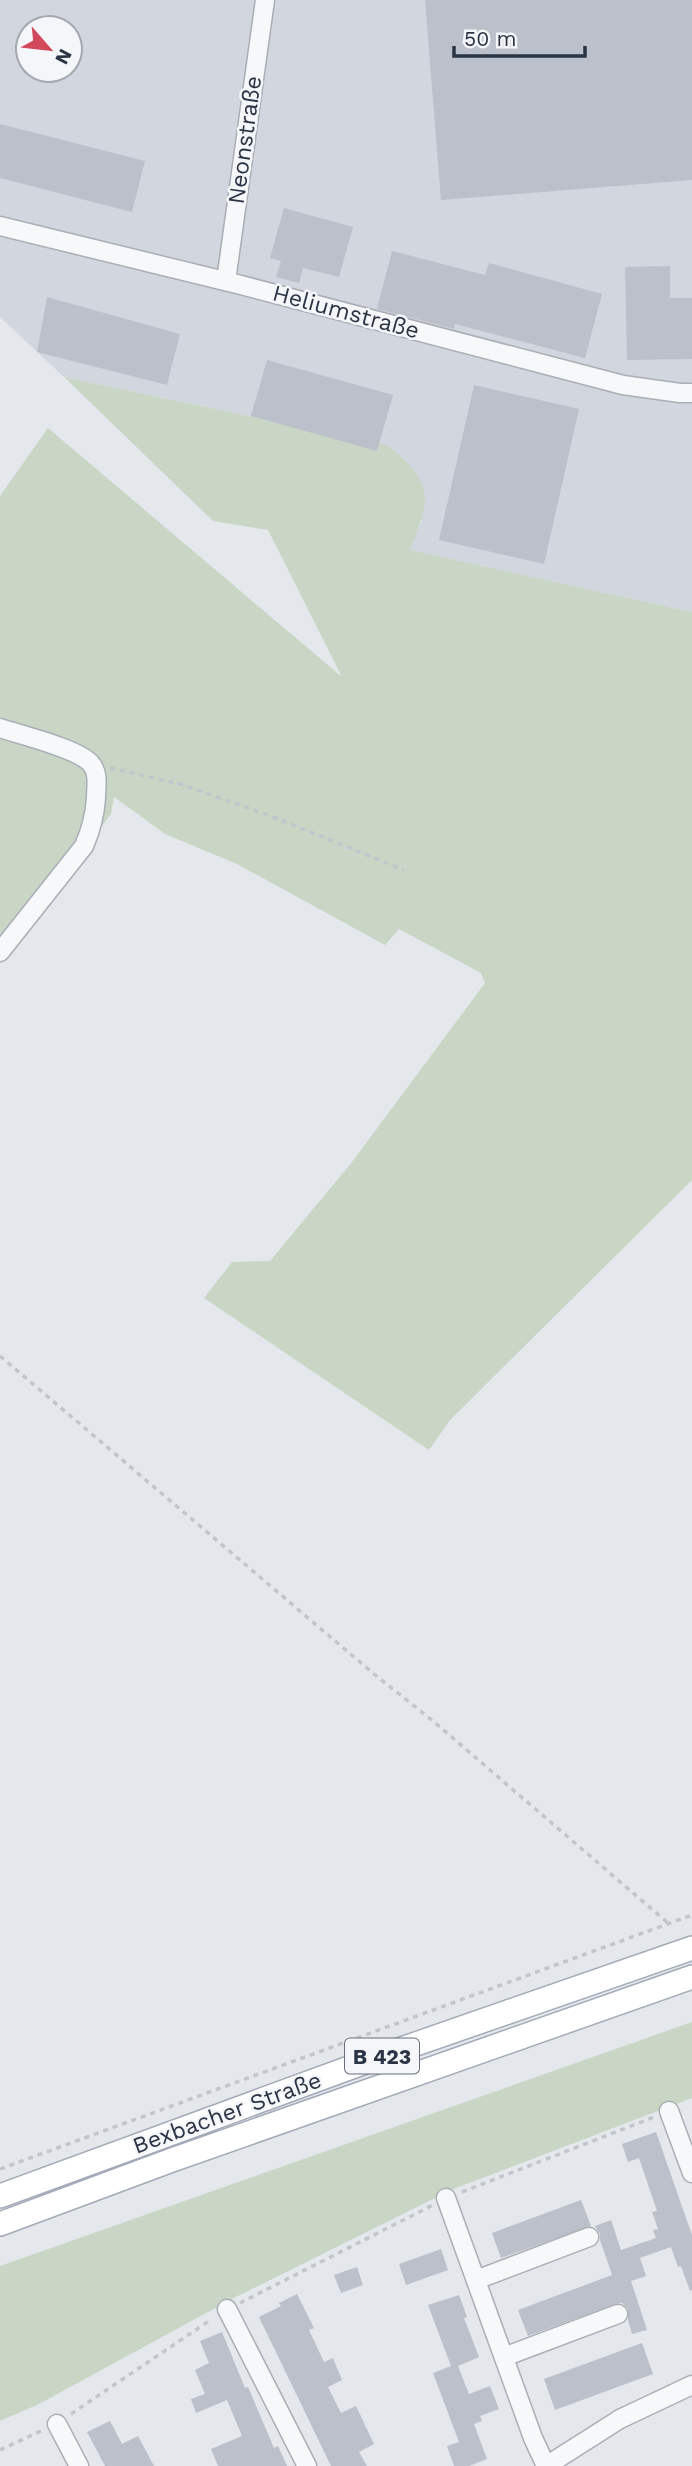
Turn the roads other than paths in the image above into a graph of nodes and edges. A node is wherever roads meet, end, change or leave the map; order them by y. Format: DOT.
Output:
graph roads {
  1 [pos="265,0"];
  2 [pos="0,226"];
  3 [pos="226,281"];
  4 [pos="692,393"];
  5 [pos="0,728"];
  6 [pos="0,952"];
  7 [pos="692,1948"];
  8 [pos="692,1977"];
  9 [pos="669,2111"];
  10 [pos="692,2173"];
  11 [pos="0,2196"];
  12 [pos="446,2198"];
  13 [pos="0,2224"];
  14 [pos="589,2237"];
  15 [pos="476,2280"];
  16 [pos="227,2309"];
  17 [pos="618,2314"];
  18 [pos="504,2357"];
  19 [pos="692,2385"];
  20 [pos="57,2424"];
  21 [pos="79,2466"];
  22 [pos="307,2466"];
  23 [pos="546,2466"];
  1 -- 3 [label="street, Neonstraße"];
  2 -- 3 [label="street, Heliumstraße"];
  3 -- 4 [label="street, Heliumstraße"];
  5 -- 6 [label="street"];
  7 -- 11 [label="main road, Bexbacher Straße / B 423"];
  8 -- 13 [label="main road, Bexbacher Straße"];
  9 -- 10 [label="street"];
  12 -- 15 [label="street"];
  14 -- 15 [label="street"];
  15 -- 18 [label="street"];
  16 -- 22 [label="street"];
  17 -- 18 [label="street"];
  18 -- 23 [label="street"];
  19 -- 23 [label="street"];
  20 -- 21 [label="street"];
}
